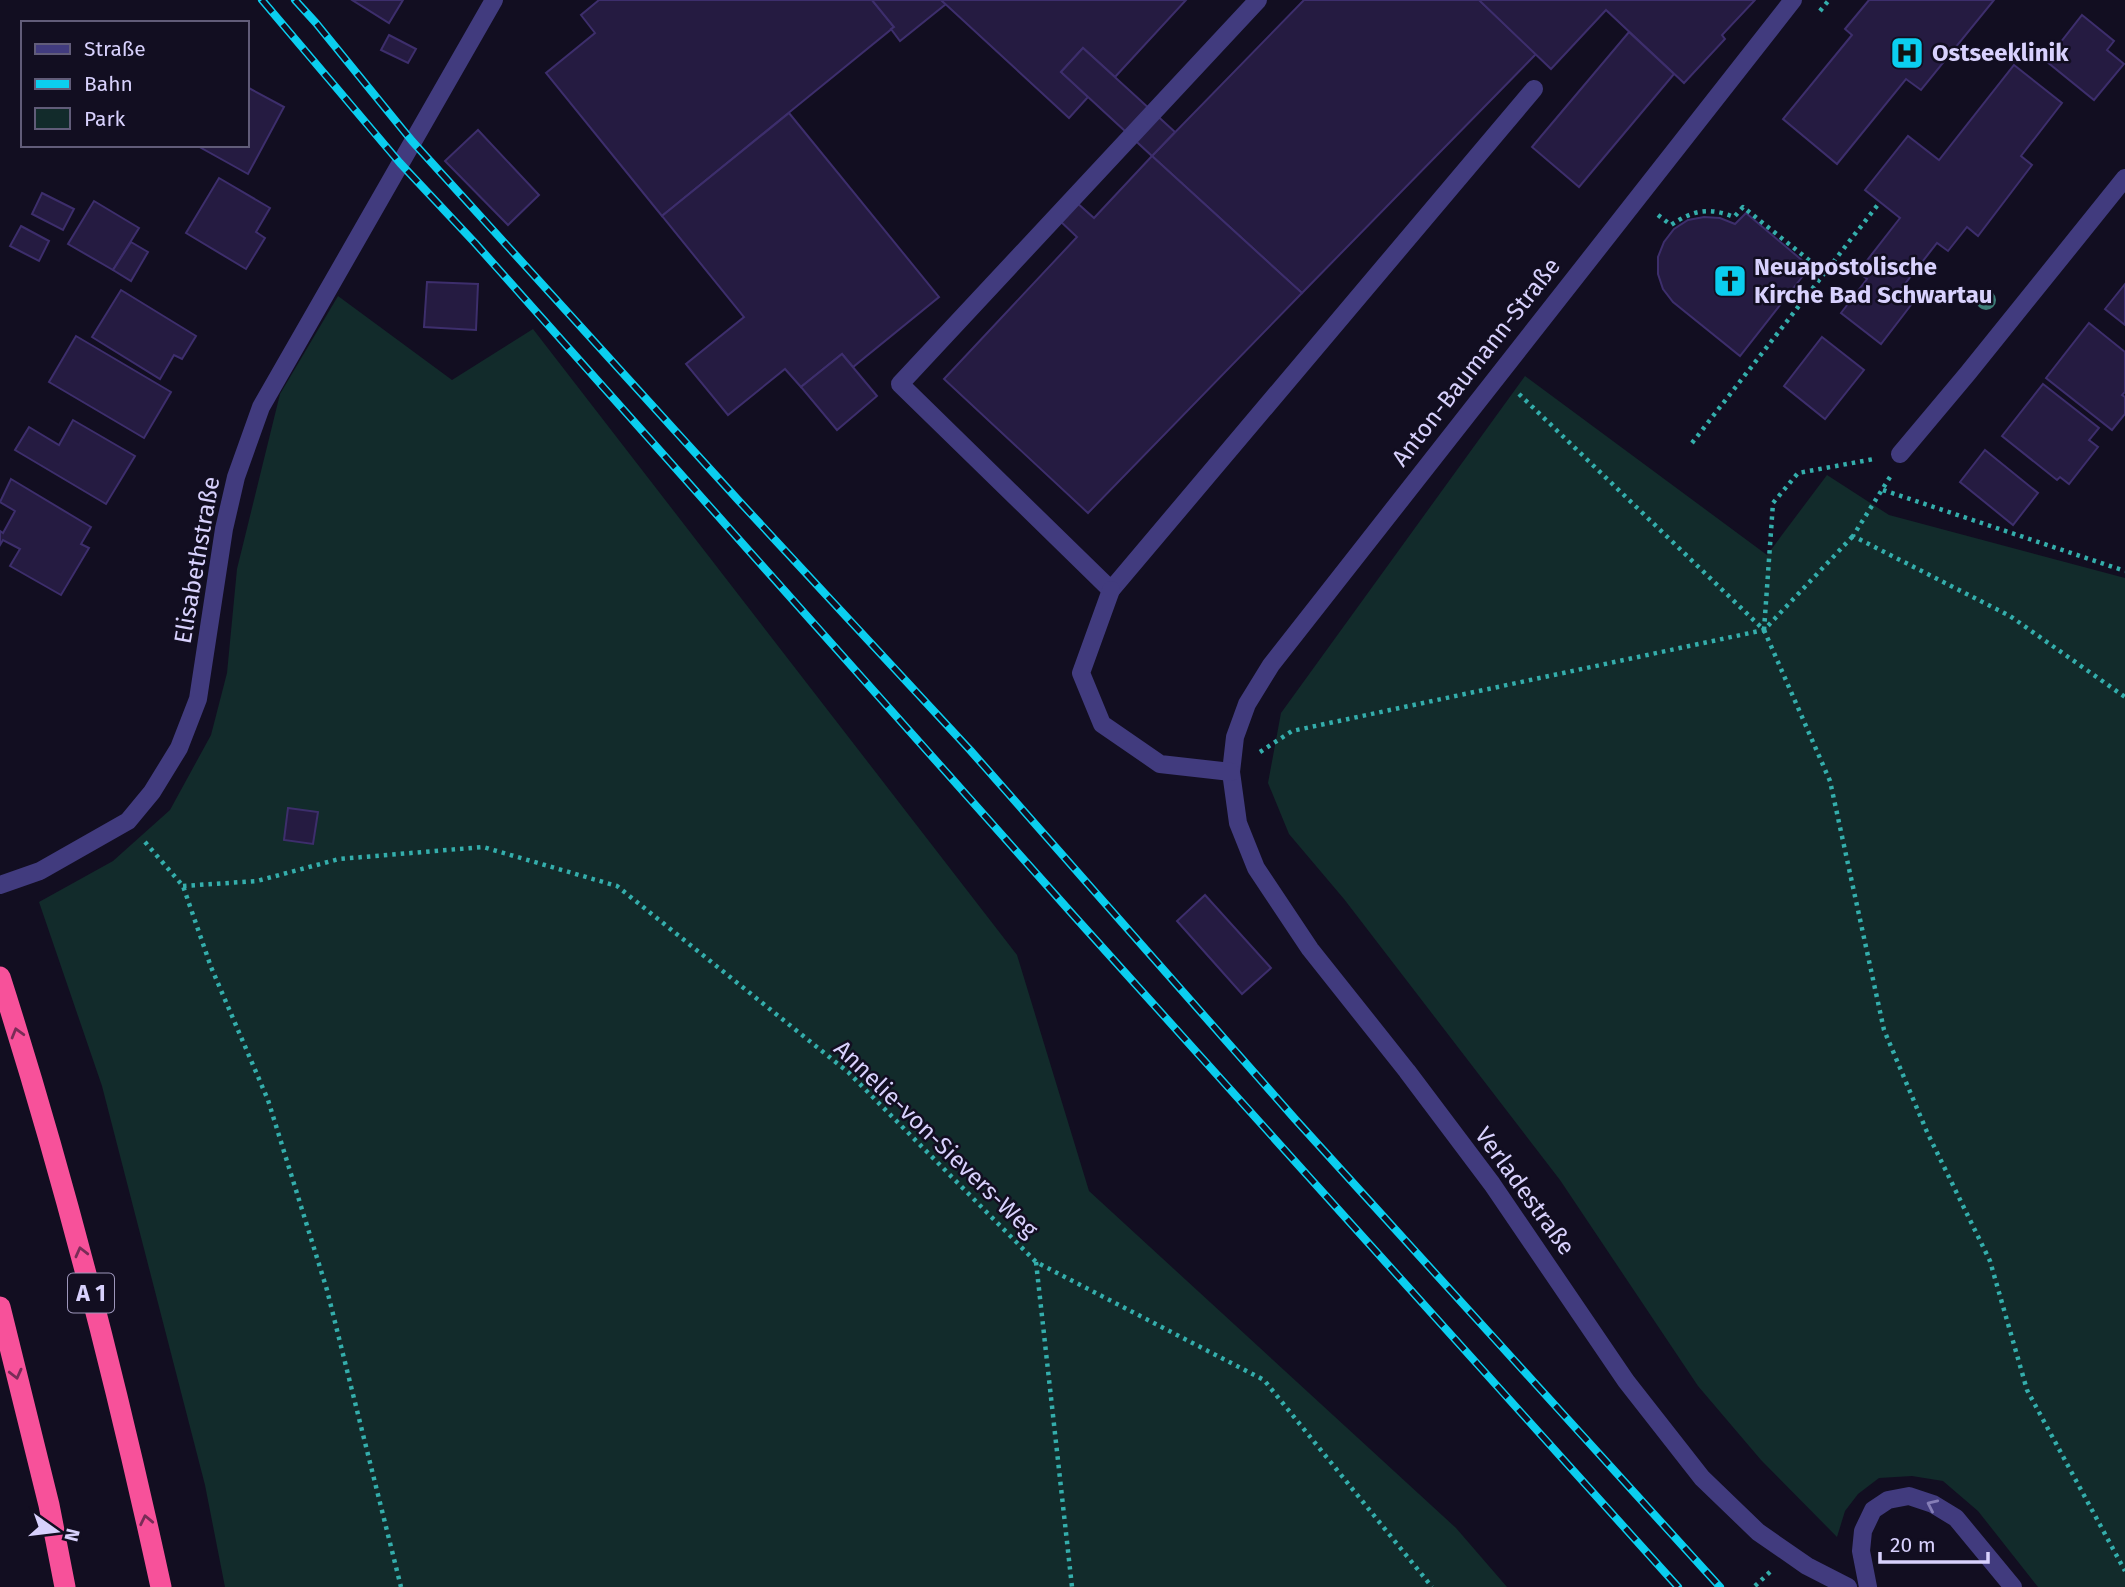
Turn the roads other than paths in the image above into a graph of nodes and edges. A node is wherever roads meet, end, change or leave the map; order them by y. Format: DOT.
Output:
graph roads {
  1 [pos="494,0"];
  2 [pos="1258,0"];
  3 [pos="1793,0"];
  4 [pos="1534,89"];
  5 [pos="2125,178"];
  6 [pos="1900,454"];
  7 [pos="1111,590"];
  8 [pos="1230,772"];
  9 [pos="0,885"];
  10 [pos="0,976"];
  11 [pos="0,1307"];
  12 [pos="65,1587"];
  13 [pos="161,1587"];
  14 [pos="1848,1587"];
  15 [pos="1868,1587"];
  16 [pos="2013,1587"];
  1 -- 9 [label="street, Elisabethstraße"];
  2 -- 7 [label="street"];
  3 -- 8 [label="street, Anton-Baumann-Straße"];
  4 -- 7 [label="street"];
  5 -- 6 [label="street"];
  7 -- 8 [label="street"];
  8 -- 14 [label="street, Verladestraße"];
  13 -- 10 [label="highway, A 1, one-way"];
  11 -- 12 [label="highway, one-way"];
  16 -- 15 [label="street, one-way"];
}
